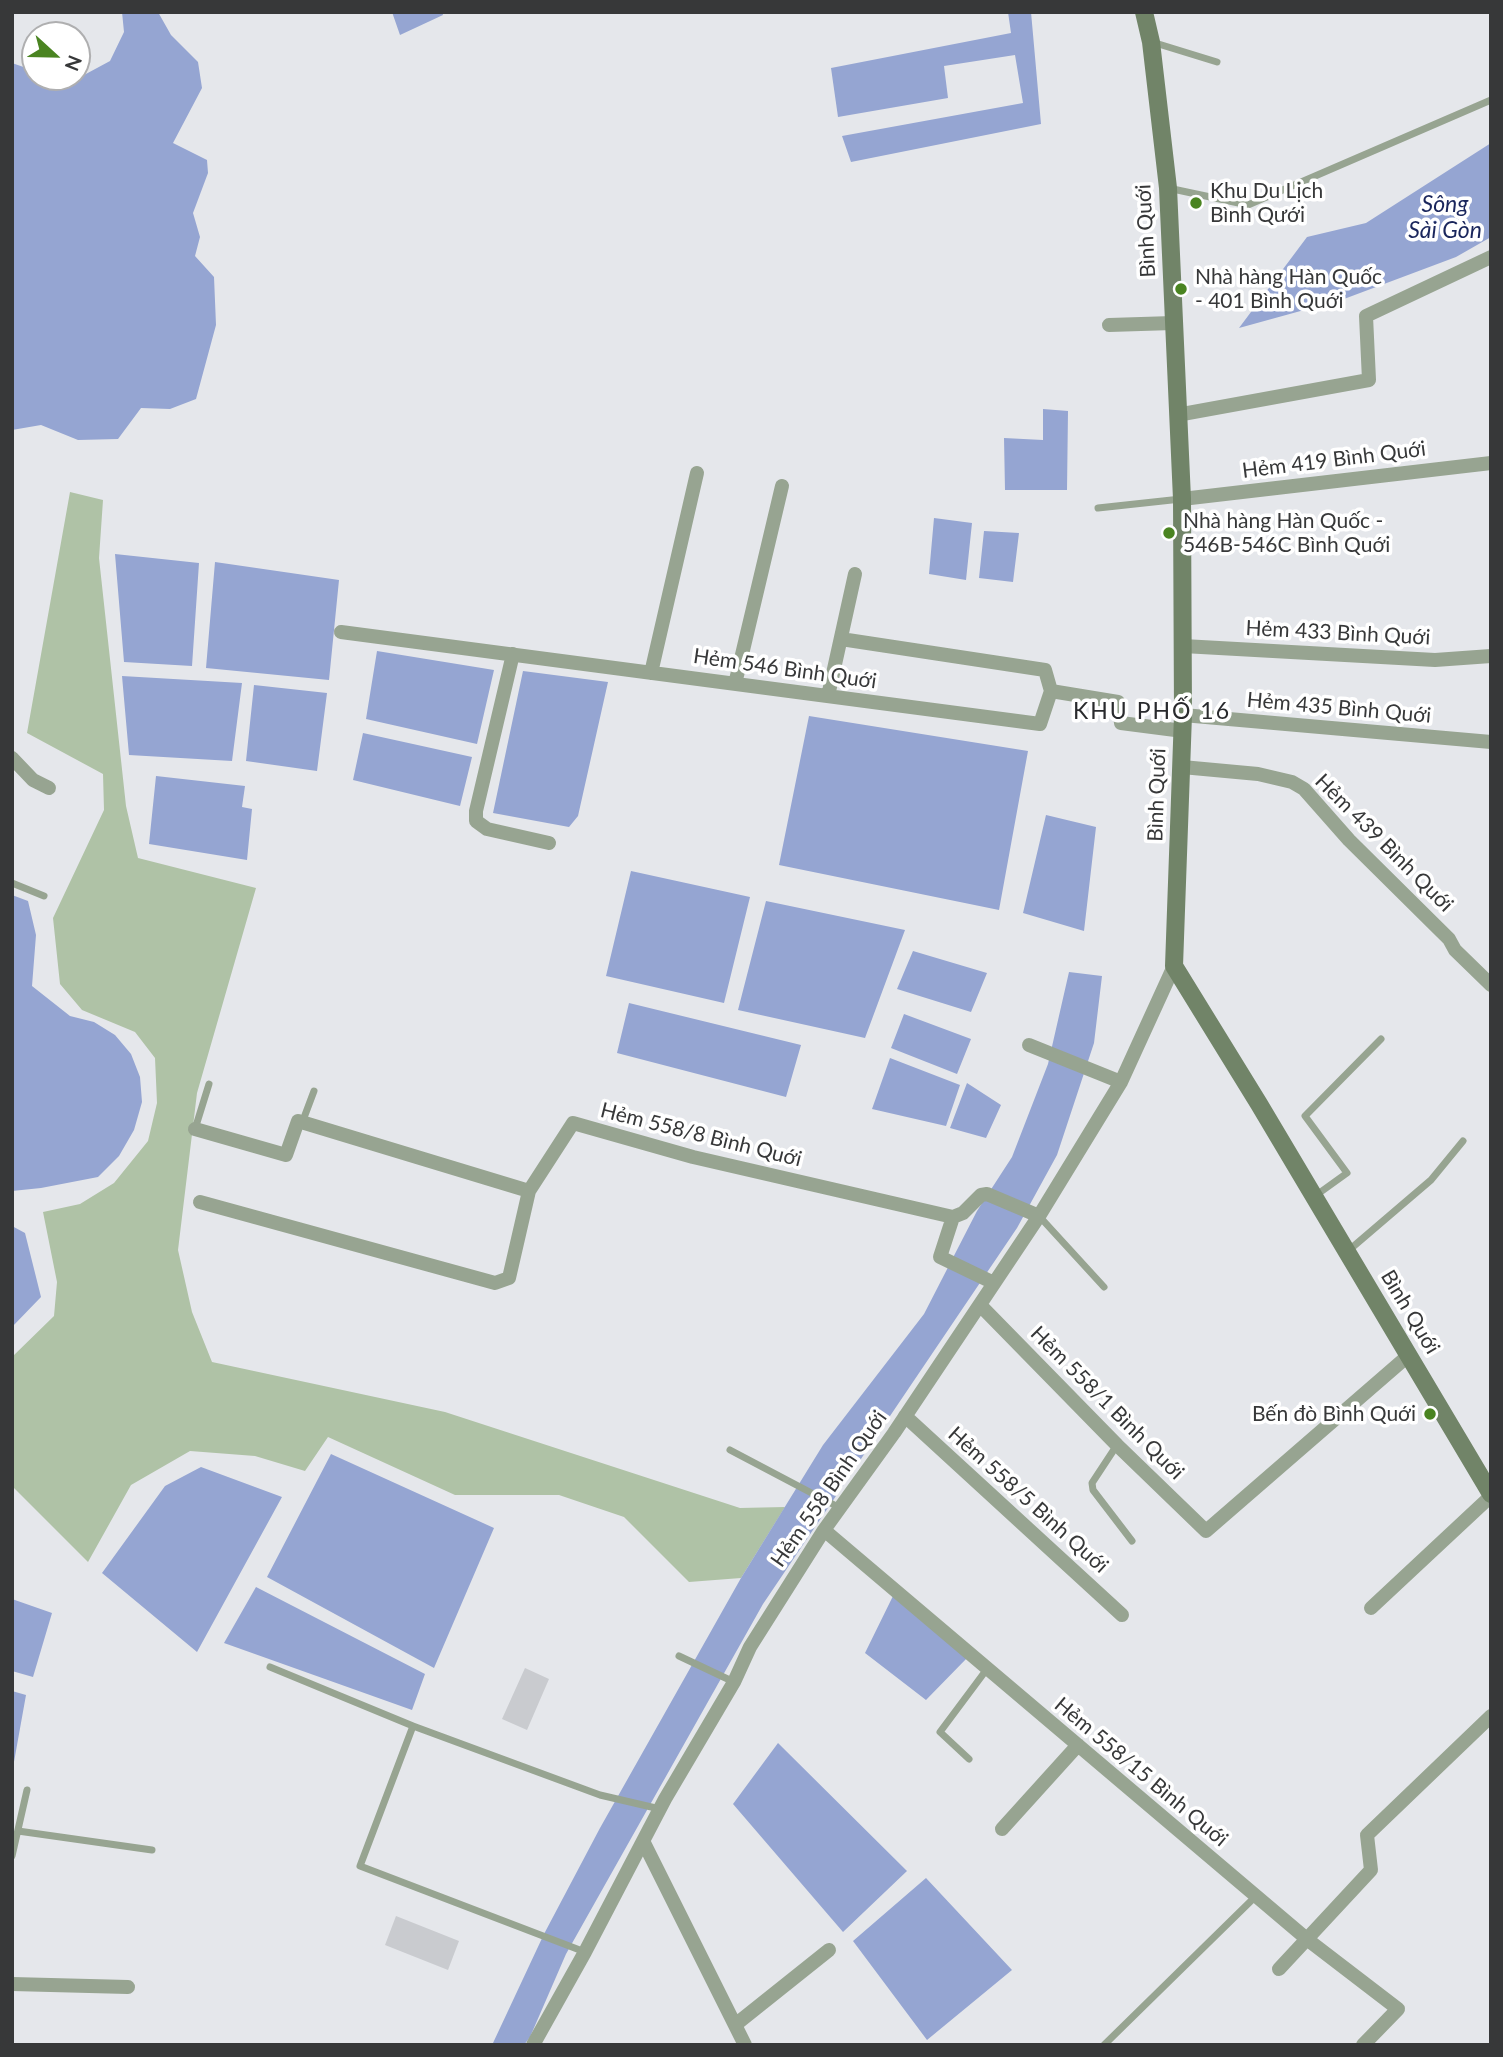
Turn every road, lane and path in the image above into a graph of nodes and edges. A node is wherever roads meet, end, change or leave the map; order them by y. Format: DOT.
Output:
graph roads {
  1 [pos="1143,12"];
  2 [pos="1151,42"];
  3 [pos="1217,62"];
  4 [pos="1491,100"];
  5 [pos="1168,188"];
  6 [pos="1491,257"];
  7 [pos="1173,323"];
  8 [pos="1109,325"];
  9 [pos="1177,415"];
  10 [pos="1491,463"];
  11 [pos="697,473"];
  12 [pos="782,486"];
  13 [pos="1178,499"];
  14 [pos="1098,508"];
  15 [pos="855,574"];
  16 [pos="341,632"];
  17 [pos="841,639"];
  18 [pos="1183,646"];
  19 [pos="513,654"];
  20 [pos="1491,656"];
  21 [pos="652,673"];
  22 [pos="735,684"];
  23 [pos="1051,691"];
  24 [pos="828,696"];
  25 [pos="1183,723"];
  26 [pos="1491,742"];
  27 [pos="12,758"];
  28 [pos="1182,767"];
  29 [pos="49,788"];
  30 [pos="549,843"];
  31 [pos="12,883"];
  32 [pos="44,896"];
  33 [pos="1174,966"];
  34 [pos="1491,985"];
  35 [pos="1381,1039"];
  36 [pos="1029,1045"];
  37 [pos="1121,1082"];
  38 [pos="209,1084"];
  39 [pos="314,1091"];
  40 [pos="302,1123"];
  41 [pos="195,1129"];
  42 [pos="1463,1141"];
  43 [pos="529,1191"];
  44 [pos="1315,1196"];
  45 [pos="200,1202"];
  46 [pos="1035,1214"];
  47 [pos="954,1217"];
  48 [pos="1348,1251"];
  49 [pos="990,1281"];
  50 [pos="1104,1287"];
  51 [pos="980,1305"];
  52 [pos="1409,1355"];
  53 [pos="905,1416"];
  54 [pos="1117,1445"];
  55 [pos="730,1450"];
  56 [pos="1486,1474"];
  57 [pos="1491,1495"];
  58 [pos="837,1506"];
  59 [pos="824,1530"];
  60 [pos="1132,1541"];
  61 [pos="1371,1608"];
  62 [pos="1122,1615"];
  63 [pos="679,1656"];
  64 [pos="270,1667"];
  65 [pos="987,1668"];
  66 [pos="734,1682"];
  67 [pos="1491,1716"];
  68 [pos="413,1726"];
  69 [pos="1078,1745"];
  70 [pos="969,1759"];
  71 [pos="27,1790"];
  72 [pos="660,1808"];
  73 [pos="1002,1829"];
  74 [pos="18,1830"];
  75 [pos="643,1841"];
  76 [pos="152,1850"];
  77 [pos="12,1856"];
  78 [pos="1256,1896"];
  79 [pos="1308,1940"];
  80 [pos="581,1950"];
  81 [pos="829,1950"];
  82 [pos="1279,1969"];
  83 [pos="12,1984"];
  84 [pos="128,1987"];
  85 [pos="735,2025"];
  86 [pos="533,2045"];
  87 [pos="745,2045"];
  88 [pos="1104,2045"];
  89 [pos="1363,2045"];
  1 -- 2 [label="main road, Bình Quới"];
  2 -- 3 [label="lane"];
  2 -- 5 [label="main road, Bình Quới"];
  4 -- 5 [label="lane"];
  5 -- 7 [label="main road, Bình Quới"];
  6 -- 9 [label="street"];
  7 -- 8 [label="street"];
  7 -- 9 [label="main road, Bình Quới"];
  9 -- 13 [label="main road, Bình Quới"];
  10 -- 13 [label="street, Hẻm 419 Bình Quới"];
  11 -- 21 [label="street"];
  12 -- 22 [label="street"];
  13 -- 14 [label="lane"];
  13 -- 18 [label="main road, Bình Quới"];
  15 -- 17 [label="street"];
  16 -- 19 [label="street, Hẻm 546 Bình Quới"];
  17 -- 23 [label="street"];
  17 -- 24 [label="street"];
  18 -- 20 [label="street, Hẻm 433 Bình Quới"];
  18 -- 25 [label="main road, Bình Quới"];
  19 -- 21 [label="street, Hẻm 546 Bình Quới"];
  19 -- 30 [label="street"];
  21 -- 22 [label="street, Hẻm 546 Bình Quới"];
  22 -- 24 [label="street, Hẻm 546 Bình Quới"];
  23 -- 24 [label="street, Hẻm 546 Bình Quới"];
  23 -- 25 [label="street"];
  25 -- 26 [label="street, Hẻm 435 Bình Quới"];
  25 -- 28 [label="main road, Bình Quới"];
  27 -- 29 [label="street"];
  28 -- 33 [label="main road, Bình Quới"];
  28 -- 34 [label="street, Hẻm 439 Bình Quới"];
  31 -- 32 [label="lane"];
  33 -- 37 [label="street, Hẻm 558 Bình Quới"];
  33 -- 44 [label="main road, Bình Quới"];
  35 -- 44 [label="lane"];
  36 -- 37 [label="street"];
  37 -- 46 [label="street, Hẻm 558 Bình Quới"];
  38 -- 41 [label="lane"];
  39 -- 40 [label="lane"];
  40 -- 41 [label="street"];
  40 -- 43 [label="street"];
  42 -- 48 [label="lane"];
  43 -- 45 [label="street, Hẻm 558/8 Bình Quới"];
  43 -- 47 [label="street, Hẻm 558/8 Bình Quới"];
  44 -- 48 [label="main road, Bình Quới"];
  46 -- 47 [label="street"];
  46 -- 49 [label="street, Hẻm 558 Bình Quới"];
  46 -- 50 [label="lane"];
  47 -- 49 [label="street"];
  48 -- 52 [label="main road, Bình Quới"];
  49 -- 51 [label="street, Hẻm 558 Bình Quới"];
  51 -- 53 [label="street, Hẻm 558 Bình Quới"];
  51 -- 54 [label="street, Hẻm 558/1 Bình Quới"];
  52 -- 54 [label="street, Hẻm 558/1 Bình Quới"];
  52 -- 56 [label="main road, Bình Quới"];
  53 -- 58 [label="street, Hẻm 558 Bình Quới"];
  53 -- 62 [label="street, Hẻm 558/5 Bình Quới"];
  54 -- 60 [label="lane"];
  55 -- 58 [label="lane"];
  56 -- 57 [label="main road, Bình Quới"];
  57 -- 61 [label="street"];
  58 -- 59 [label="street, Hẻm 558 Bình Quới"];
  59 -- 65 [label="street, Hẻm 558/15 Bình Quới"];
  59 -- 66 [label="street, Hẻm 558 Bình Quới"];
  63 -- 66 [label="lane"];
  64 -- 68 [label="lane"];
  65 -- 69 [label="street, Hẻm 558/15 Bình Quới"];
  65 -- 70 [label="lane"];
  66 -- 72 [label="street, Hẻm 558 Bình Quới"];
  67 -- 79 [label="street"];
  68 -- 72 [label="lane"];
  68 -- 80 [label="lane"];
  69 -- 73 [label="street"];
  69 -- 78 [label="street, Hẻm 558/15 Bình Quới"];
  71 -- 74 [label="lane"];
  72 -- 75 [label="street, Hẻm 558 Bình Quới"];
  74 -- 76 [label="lane"];
  74 -- 77 [label="lane"];
  75 -- 80 [label="street, Hẻm 558 Bình Quới"];
  75 -- 85 [label="street"];
  78 -- 79 [label="street, Hẻm 558/15 Bình Quới"];
  78 -- 88 [label="lane"];
  79 -- 82 [label="street"];
  79 -- 89 [label="street, Hẻm 558/15 Bình Quới"];
  80 -- 86 [label="street, Hẻm 558 Bình Quới"];
  81 -- 85 [label="street"];
  83 -- 84 [label="street"];
  85 -- 87 [label="street"];
}
